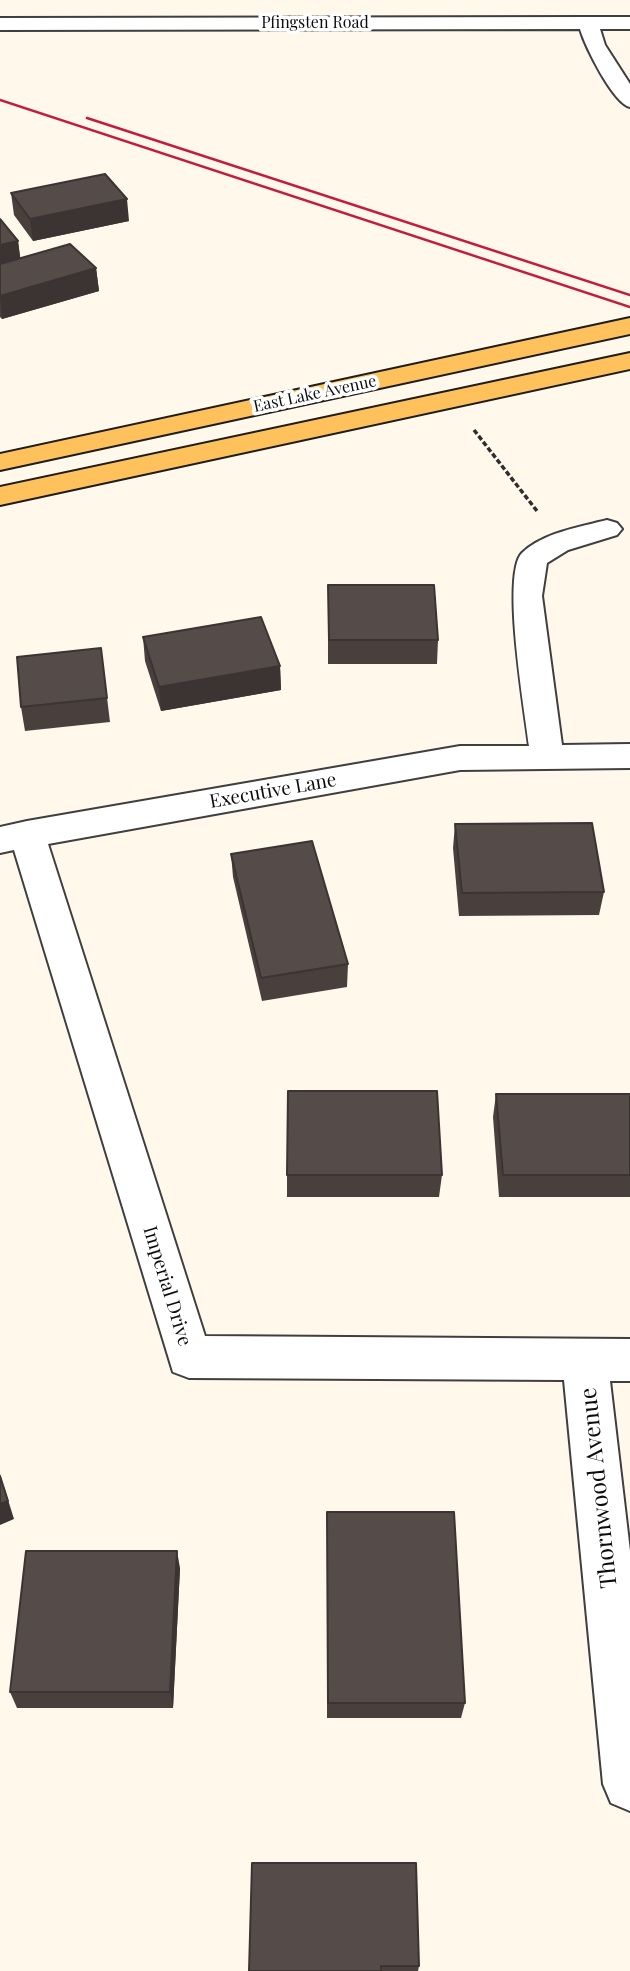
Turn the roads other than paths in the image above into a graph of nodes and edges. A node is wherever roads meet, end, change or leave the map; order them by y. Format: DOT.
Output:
graph roads {
  1 [pos="252,0"];
  2 [pos="250,23"];
  3 [pos="588,23"];
  4 [pos="630,23"];
  5 [pos="0,24"];
  6 [pos="620,71"];
  7 [pos="630,101"];
  8 [pos="630,326"];
  9 [pos="630,361"];
  10 [pos="0,462"];
  11 [pos="0,496"];
  12 [pos="607,529"];
  13 [pos="630,756"];
  14 [pos="547,757"];
  15 [pos="14,837"];
  16 [pos="608,1360"];
  17 [pos="630,1784"];
  1 -- 2 [label="street"];
  2 -- 3 [label="street, Pfingsten Road"];
  2 -- 5 [label="street, Pfingsten Road"];
  3 -- 4 [label="street, Pfingsten Road"];
  3 -- 6 [label="street"];
  6 -- 7 [label="street"];
  8 -- 10 [label="main road, East Lake Avenue"];
  9 -- 11 [label="main road, East Lake Avenue"];
  12 -- 14 [label="street"];
  13 -- 14 [label="street, Executive Lane"];
  14 -- 15 [label="street, Executive Lane"];
  15 -- 16 [label="street, Imperial Drive"];
  16 -- 17 [label="street, Thornwood Avenue"];
}
